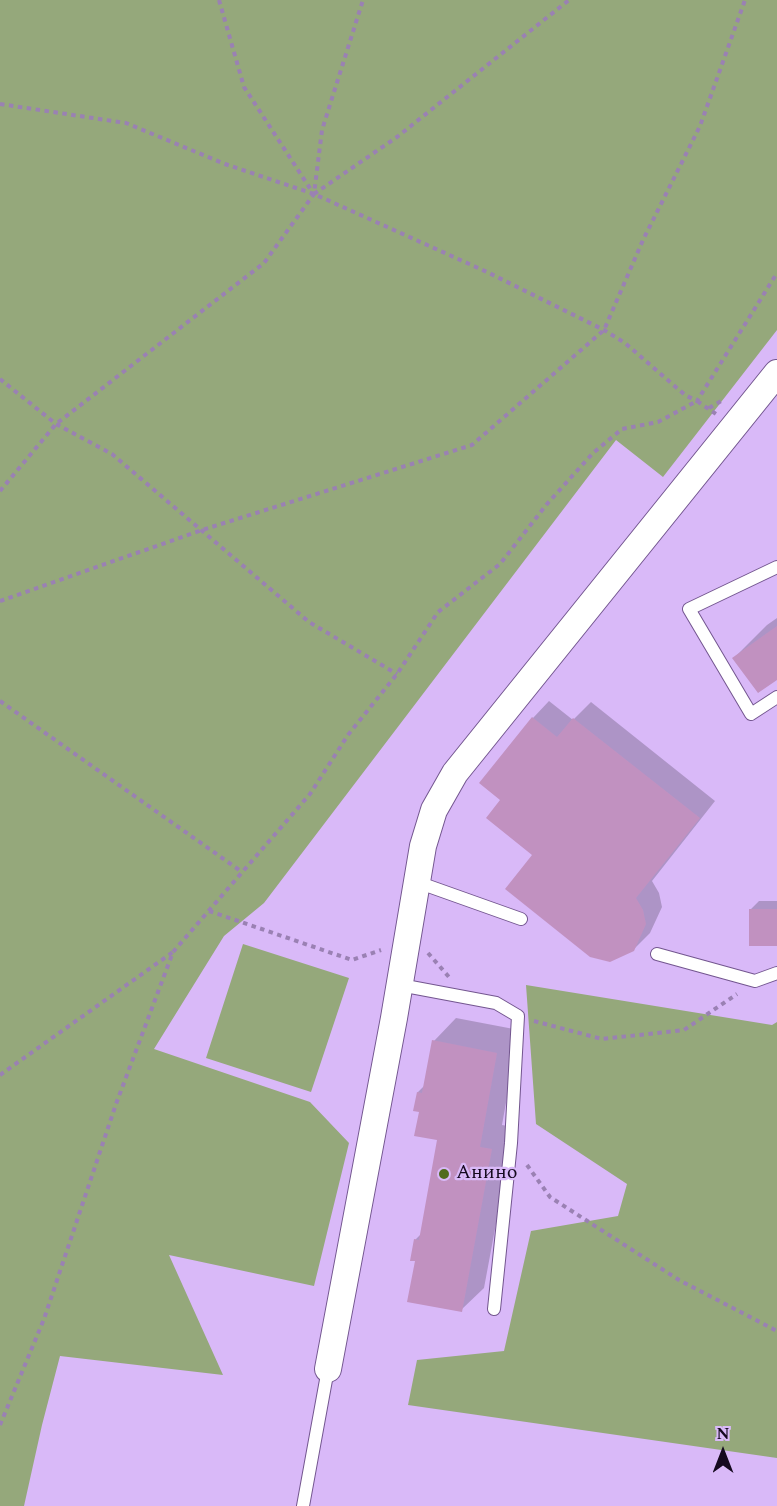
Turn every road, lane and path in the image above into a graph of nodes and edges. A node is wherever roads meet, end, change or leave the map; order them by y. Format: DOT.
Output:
graph roads {
  1 [pos="219,0"];
  2 [pos="363,0"];
  3 [pos="569,0"];
  4 [pos="745,0"];
  5 [pos="0,104"];
  6 [pos="314,194"];
  7 [pos="777,273"];
  8 [pos="604,330"];
  9 [pos="777,373"];
  10 [pos="0,379"];
  11 [pos="697,401"];
  12 [pos="708,408"];
  13 [pos="56,423"];
  14 [pos="0,491"];
  15 [pos="202,530"];
  16 [pos="777,567"];
  17 [pos="0,601"];
  18 [pos="398,674"];
  19 [pos="777,697"];
  20 [pos="0,701"];
  21 [pos="242,872"];
  22 [pos="417,882"];
  23 [pos="209,911"];
  24 [pos="521,920"];
  25 [pos="407,942"];
  26 [pos="173,952"];
  27 [pos="657,954"];
  28 [pos="777,974"];
  29 [pos="755,981"];
  30 [pos="400,985"];
  31 [pos="468,997"];
  32 [pos="518,1016"];
  33 [pos="0,1075"];
  34 [pos="511,1143"];
  35 [pos="494,1309"];
  36 [pos="777,1331"];
  37 [pos="328,1369"];
  38 [pos="0,1425"];
  39 [pos="303,1506"];
  1 -- 6 [label="path"];
  2 -- 6 [label="path"];
  3 -- 6 [label="path"];
  4 -- 8 [label="path"];
  5 -- 6 [label="path"];
  6 -- 8 [label="path"];
  6 -- 13 [label="path"];
  7 -- 11 [label="path"];
  8 -- 11 [label="path"];
  8 -- 15 [label="path"];
  9 -- 22 [label="street"];
  10 -- 13 [label="path"];
  11 -- 12 [label="path"];
  11 -- 18 [label="path"];
  13 -- 14 [label="path"];
  13 -- 15 [label="path"];
  15 -- 17 [label="path"];
  15 -- 18 [label="path"];
  16 -- 19 [label="lane"];
  18 -- 21 [label="path"];
  20 -- 21 [label="path"];
  21 -- 23 [label="path"];
  22 -- 24 [label="lane"];
  22 -- 25 [label="street"];
  23 -- 25 [label="path"];
  23 -- 26 [label="path"];
  25 -- 30 [label="street"];
  25 -- 31 [label="path"];
  26 -- 33 [label="path"];
  26 -- 38 [label="path"];
  27 -- 29 [label="lane"];
  28 -- 29 [label="lane"];
  29 -- 32 [label="path"];
  30 -- 31 [label="lane"];
  30 -- 37 [label="street"];
  31 -- 32 [label="lane"];
  32 -- 34 [label="lane"];
  34 -- 35 [label="lane"];
  34 -- 36 [label="path"];
  37 -- 39 [label="lane"];
}
